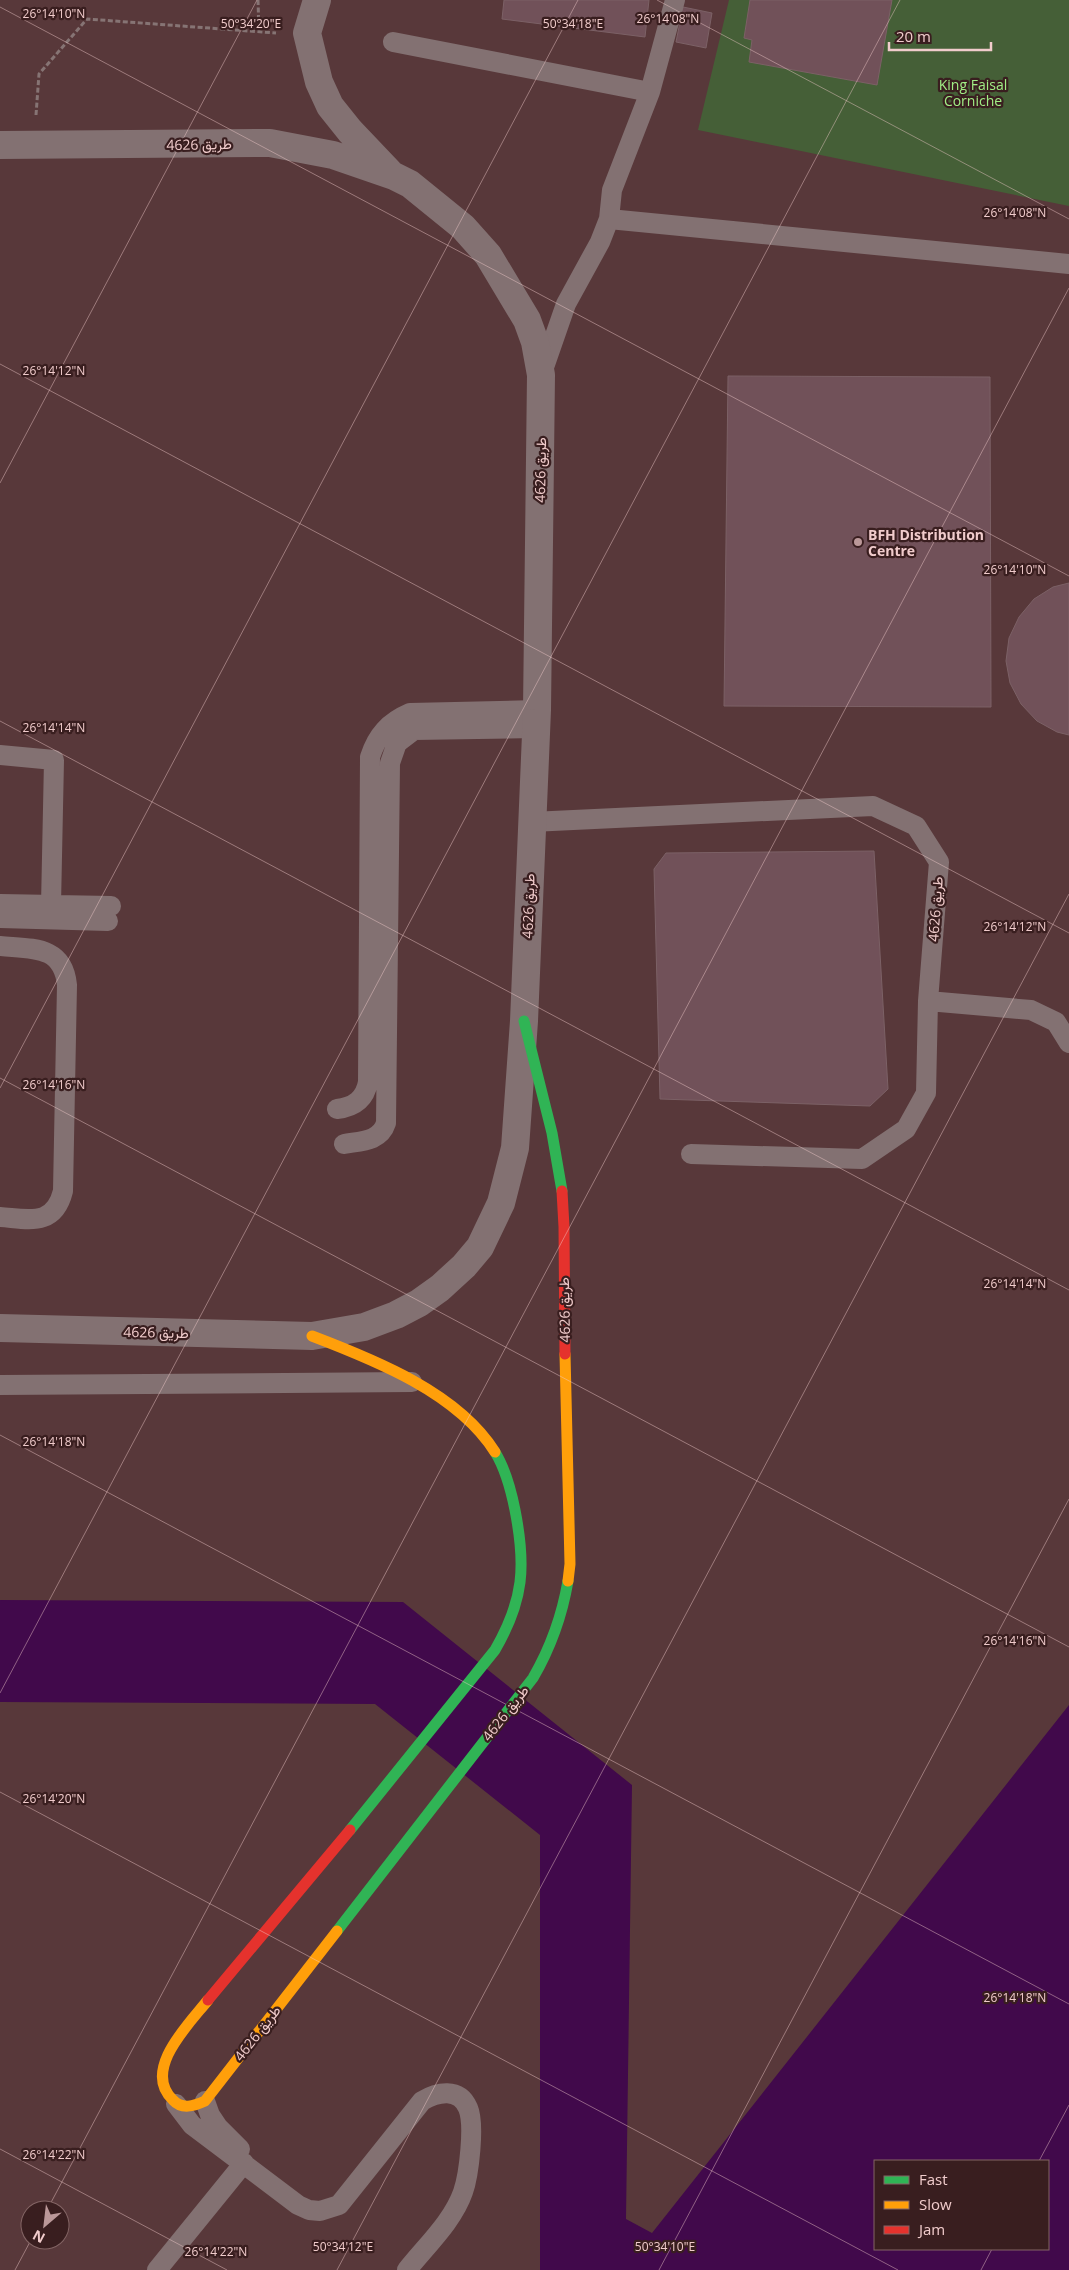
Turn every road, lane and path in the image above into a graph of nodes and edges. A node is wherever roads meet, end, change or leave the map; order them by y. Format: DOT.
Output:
graph roads {
  1 [pos="258,0"];
  2 [pos="317,0"];
  3 [pos="675,0"];
  4 [pos="259,32"];
  5 [pos="307,33"];
  6 [pos="393,42"];
  7 [pos="650,92"];
  8 [pos="35,145"];
  9 [pos="0,146"];
  10 [pos="394,176"];
  11 [pos="609,219"];
  12 [pos="1069,264"];
  13 [pos="541,375"];
  14 [pos="536,719"];
  15 [pos="0,755"];
  16 [pos="531,822"];
  17 [pos="0,904"];
  18 [pos="52,905"];
  19 [pos="0,918"];
  20 [pos="0,946"];
  21 [pos="928,1001"];
  22 [pos="524,1020"];
  23 [pos="1069,1043"];
  24 [pos="337,1109"];
  25 [pos="344,1144"];
  26 [pos="691,1154"];
  27 [pos="0,1217"];
  28 [pos="0,1328"];
  29 [pos="312,1336"];
  30 [pos="412,1382"];
  31 [pos="0,1385"];
  32 [pos="205,2101"];
  33 [pos="176,2104"];
  34 [pos="244,2163"];
  35 [pos="157,2270"];
  36 [pos="407,2270"];
  1 -- 4 [label="path"];
  2 -- 5 [label="street"];
  3 -- 7 [label="lane"];
  4 -- 5 [label="path"];
  4 -- 8 [label="path"];
  5 -- 10 [label="street, طريق 4626"];
  6 -- 7 [label="lane"];
  7 -- 11 [label="lane"];
  8 -- 9 [label="street, طريق 4626"];
  8 -- 10 [label="street, طريق 4626"];
  10 -- 13 [label="street, طريق 4626"];
  11 -- 12 [label="lane"];
  11 -- 13 [label="lane"];
  13 -- 14 [label="street, طريق 4626"];
  14 -- 16 [label="street, طريق 4626"];
  14 -- 24 [label="lane"];
  14 -- 25 [label="lane"];
  15 -- 18 [label="lane"];
  16 -- 21 [label="lane, طريق 4626"];
  16 -- 22 [label="street, طريق 4626"];
  17 -- 18 [label="lane"];
  18 -- 19 [label="lane"];
  20 -- 27 [label="lane"];
  21 -- 23 [label="lane"];
  21 -- 26 [label="lane, طريق 4626"];
  22 -- 29 [label="street, طريق 4626"];
  22 -- 32 [label="street, طريق 4626"];
  28 -- 29 [label="street, طريق 4626"];
  29 -- 30 [label="street, طريق 4626"];
  30 -- 31 [label="lane"];
  30 -- 33 [label="street, طريق 4626"];
  32 -- 33 [label="street"];
  32 -- 34 [label="lane"];
  33 -- 34 [label="lane"];
  34 -- 35 [label="lane"];
  34 -- 36 [label="lane"];
}
